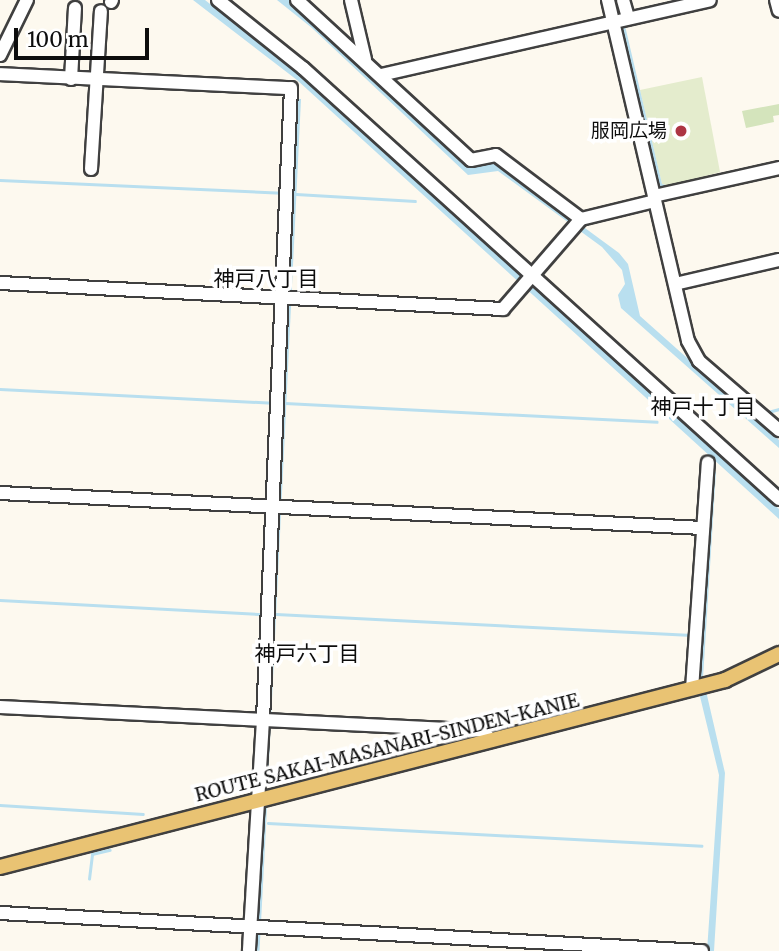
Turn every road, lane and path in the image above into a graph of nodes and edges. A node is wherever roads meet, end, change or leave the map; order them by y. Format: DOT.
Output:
graph roads {
  1 [pos="27,0"];
  2 [pos="218,0"];
  3 [pos="297,0"];
  4 [pos="351,0"];
  5 [pos="608,0"];
  6 [pos="623,0"];
  7 [pos="710,0"];
  8 [pos="776,0"];
  9 [pos="668,5"];
  10 [pos="75,8"];
  11 [pos="101,11"];
  12 [pos="779,11"];
  13 [pos="628,18"];
  14 [pos="613,21"];
  15 [pos="0,55"];
  16 [pos="365,60"];
  17 [pos="0,74"];
  18 [pos="382,75"];
  19 [pos="71,79"];
  20 [pos="95,80"];
  21 [pos="779,168"];
  22 [pos="91,169"];
  23 [pos="655,199"];
  24 [pos="578,223"];
  25 [pos="779,260"];
  26 [pos="532,278"];
  27 [pos="0,283"];
  28 [pos="675,284"];
  29 [pos="286,297"];
  30 [pos="779,430"];
  31 [pos="708,463"];
  32 [pos="0,493"];
  33 [pos="779,499"];
  34 [pos="277,506"];
  35 [pos="702,528"];
  36 [pos="779,654"];
  37 [pos="692,689"];
  38 [pos="0,708"];
  39 [pos="267,720"];
  40 [pos="492,741"];
  41 [pos="256,802"];
  42 [pos="0,866"];
  43 [pos="0,913"];
  44 [pos="255,925"];
  45 [pos="249,951"];
  46 [pos="702,951"];
  1 -- 15 [label="street"];
  2 -- 26 [label="street"];
  3 -- 16 [label="street"];
  4 -- 16 [label="street"];
  5 -- 14 [label="street"];
  6 -- 13 [label="street"];
  7 -- 9 [label="street"];
  8 -- 12 [label="street"];
  9 -- 13 [label="street"];
  10 -- 19 [label="street"];
  11 -- 20 [label="street"];
  13 -- 14 [label="street"];
  14 -- 18 [label="street"];
  14 -- 23 [label="street"];
  16 -- 18 [label="street"];
  17 -- 19 [label="street"];
  18 -- 24 [label="street"];
  19 -- 20 [label="street"];
  20 -- 22 [label="street"];
  20 -- 29 [label="street"];
  21 -- 23 [label="street"];
  23 -- 24 [label="street"];
  23 -- 28 [label="street"];
  24 -- 26 [label="street"];
  25 -- 28 [label="street"];
  26 -- 29 [label="street"];
  26 -- 33 [label="street"];
  27 -- 29 [label="street"];
  28 -- 30 [label="street"];
  29 -- 34 [label="street"];
  31 -- 35 [label="street"];
  32 -- 34 [label="street"];
  34 -- 35 [label="street"];
  34 -- 39 [label="street"];
  35 -- 37 [label="street"];
  36 -- 37 [label="main road, ROUTE SAKAI-MASANARI-SINDEN-KANIE"];
  37 -- 40 [label="main road, ROUTE SAKAI-MASANARI-SINDEN-KANIE"];
  38 -- 39 [label="street"];
  39 -- 40 [label="street"];
  39 -- 41 [label="street"];
  40 -- 41 [label="main road, ROUTE SAKAI-MASANARI-SINDEN-KANIE"];
  41 -- 42 [label="main road, ROUTE SAKAI-MASANARI-SINDEN-KANIE"];
  41 -- 44 [label="street"];
  43 -- 44 [label="street"];
  44 -- 45 [label="street"];
  44 -- 46 [label="street"];
}
